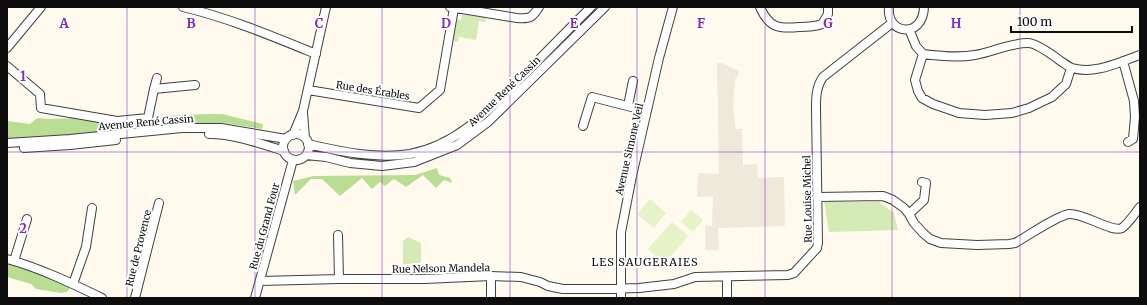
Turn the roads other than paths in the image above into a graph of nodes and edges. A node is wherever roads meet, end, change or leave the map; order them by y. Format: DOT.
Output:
graph roads {
  1 [pos="41,7"];
  2 [pos="183,7"];
  3 [pos="326,7"];
  4 [pos="452,7"];
  5 [pos="539,7"];
  6 [pos="591,7"];
  7 [pos="605,7"];
  8 [pos="673,7"];
  9 [pos="760,7"];
  10 [pos="828,7"];
  11 [pos="889,7"];
  12 [pos="924,7"];
  13 [pos="892,23"];
  14 [pos="909,29"];
  15 [pos="7,48"];
  16 [pos="316,54"];
  17 [pos="923,54"];
  18 [pos="1140,55"];
  19 [pos="1123,61"];
  20 [pos="7,66"];
  21 [pos="1072,68"];
  22 [pos="157,78"];
  23 [pos="633,82"];
  24 [pos="195,85"];
  25 [pos="154,89"];
  26 [pos="308,90"];
  27 [pos="628,106"];
  28 [pos="303,111"];
  29 [pos="647,111"];
  30 [pos="583,126"];
  31 [pos="289,137"];
  32 [pos="307,141"];
  33 [pos="1128,142"];
  34 [pos="7,143"];
  35 [pos="7,148"];
  36 [pos="284,151"];
  37 [pos="306,155"];
  38 [pos="293,160"];
  39 [pos="922,182"];
  40 [pos="817,197"];
  41 [pos="159,203"];
  42 [pos="1140,207"];
  43 [pos="92,208"];
  44 [pos="909,214"];
  45 [pos="27,218"];
  46 [pos="338,235"];
  47 [pos="10,260"];
  48 [pos="491,276"];
  49 [pos="727,277"];
  50 [pos="339,279"];
  51 [pos="260,280"];
  52 [pos="73,284"];
  53 [pos="621,289"];
  54 [pos="102,298"];
  55 [pos="135,298"];
  56 [pos="255,298"];
  57 [pos="491,298"];
  58 [pos="621,298"];
  59 [pos="727,298"];
  1 -- 15 [label="street"];
  2 -- 16 [label="street"];
  3 -- 16 [label="street"];
  4 -- 5 [label="street"];
  4 -- 26 [label="street, Rue des Érables"];
  6 -- 32 [label="street, Avenue René Cassin"];
  7 -- 37 [label="street, Avenue René Cassin"];
  8 -- 29 [label="street, Avenue Simone Veil"];
  9 -- 10 [label="street"];
  11 -- 13 [label="street"];
  12 -- 14 [label="street"];
  13 -- 14 [label="street"];
  13 -- 40 [label="street, Rue Louise Michel"];
  14 -- 17 [label="street"];
  16 -- 26 [label="street"];
  17 -- 21 [label="street"];
  17 -- 21 [label="street"];
  18 -- 19 [label="street"];
  19 -- 21 [label="street"];
  19 -- 33 [label="street"];
  20 -- 25 [label="street"];
  22 -- 25 [label="street"];
  23 -- 27 [label="street"];
  24 -- 25 [label="street"];
  26 -- 28 [label="street"];
  27 -- 29 [label="street"];
  27 -- 30 [label="street"];
  28 -- 31 [label="street"];
  28 -- 32 [label="street"];
  29 -- 53 [label="street, Avenue Simone Veil"];
  31 -- 32 [label="street"];
  31 -- 34 [label="street, Avenue René Cassin"];
  31 -- 36 [label="street"];
  32 -- 37 [label="street"];
  35 -- 36 [label="street, Avenue René Cassin"];
  36 -- 38 [label="street"];
  37 -- 38 [label="street"];
  38 -- 51 [label="street, Rue du Grand Four"];
  39 -- 44 [label="street"];
  40 -- 44 [label="street"];
  40 -- 49 [label="street, Rue Louise Michel"];
  41 -- 55 [label="street, Rue de Provence"];
  42 -- 44 [label="street"];
  43 -- 52 [label="street"];
  45 -- 47 [label="street"];
  46 -- 50 [label="street"];
  47 -- 52 [label="street"];
  48 -- 50 [label="street, Rue Nelson Mandela"];
  48 -- 53 [label="street, Rue Nelson Mandela"];
  48 -- 57 [label="street"];
  49 -- 53 [label="street, Rue Louise Michel"];
  49 -- 59 [label="street"];
  50 -- 51 [label="street, Rue Nelson Mandela"];
  51 -- 56 [label="street, Rue du Grand Four"];
  52 -- 54 [label="street"];
  53 -- 58 [label="street, Avenue Simone Veil"];
}
